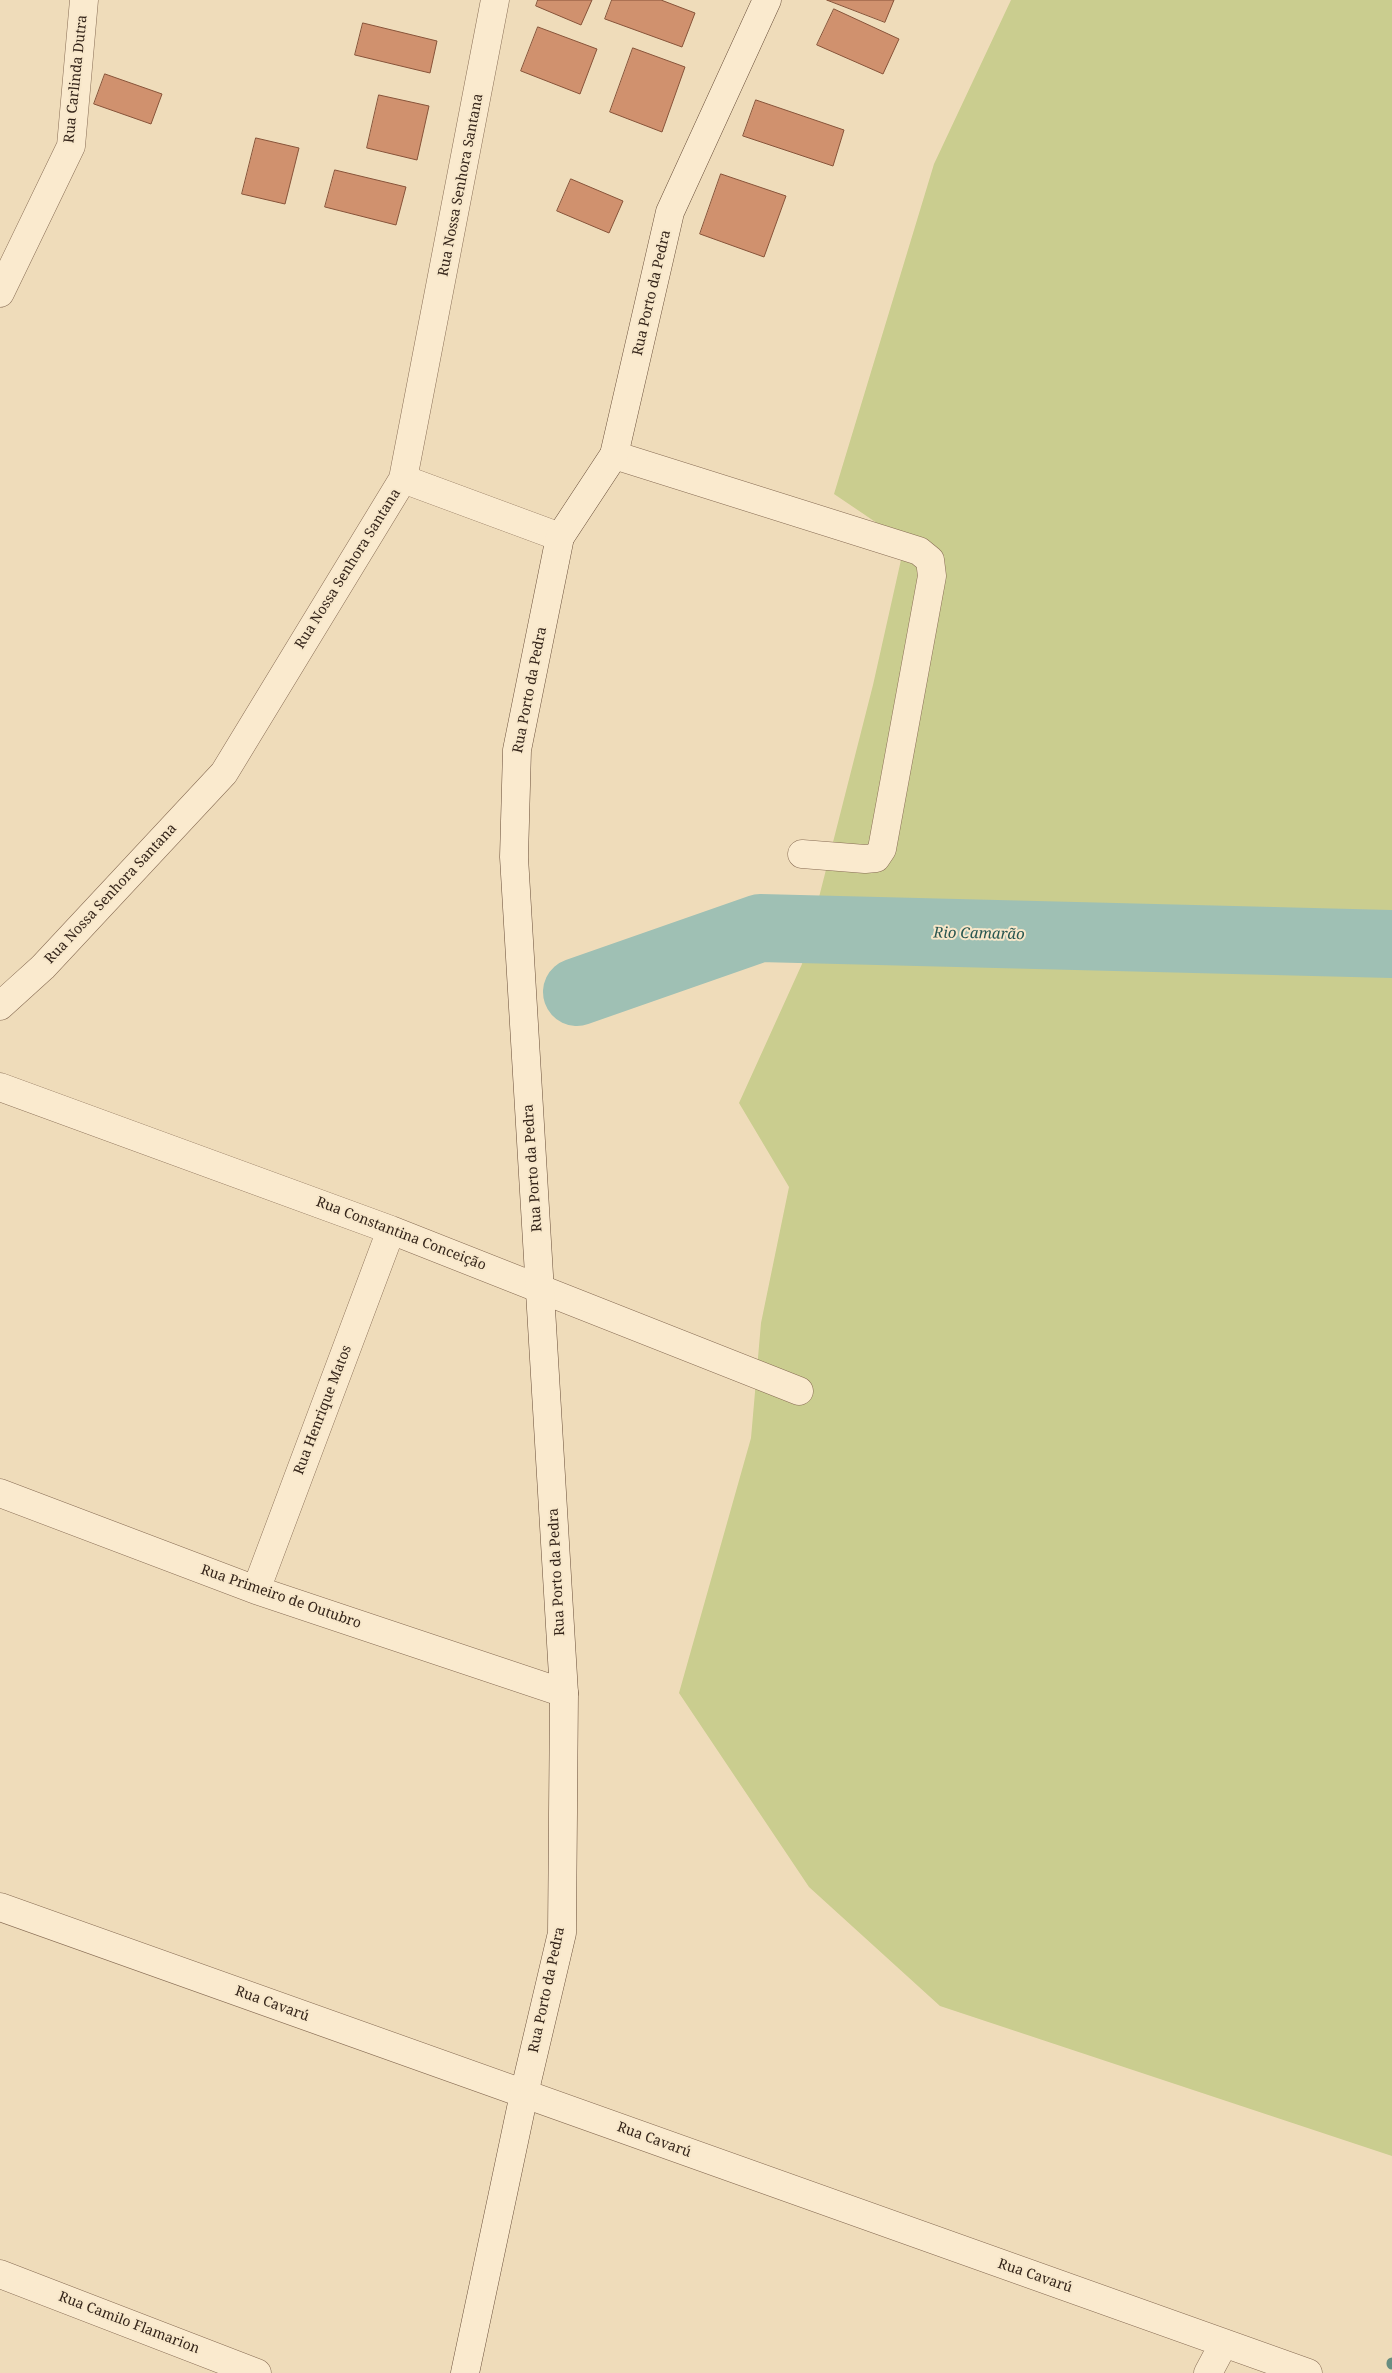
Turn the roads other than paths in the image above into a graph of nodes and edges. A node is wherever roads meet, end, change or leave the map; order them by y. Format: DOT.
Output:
graph roads {
  1 [pos="84,0"];
  2 [pos="496,0"];
  3 [pos="768,0"];
  4 [pos="0,293"];
  5 [pos="614,455"];
  6 [pos="403,479"];
  7 [pos="560,536"];
  8 [pos="802,854"];
  9 [pos="0,1006"];
  10 [pos="0,1087"];
  11 [pos="391,1230"];
  12 [pos="540,1287"];
  13 [pos="799,1391"];
  14 [pos="0,1493"];
  15 [pos="256,1590"];
  16 [pos="564,1692"];
  17 [pos="0,1907"];
  18 [pos="524,2094"];
  19 [pos="0,2274"];
  20 [pos="1224,2343"];
  21 [pos="257,2373"];
  22 [pos="465,2373"];
  23 [pos="1208,2373"];
  24 [pos="1308,2373"];
  1 -- 4 [label="street, Rua Carlinda Dutra"];
  2 -- 6 [label="street, Rua Nossa Senhora Santana"];
  3 -- 5 [label="street, Rua Porto da Pedra"];
  5 -- 7 [label="street, Rua Porto da Pedra"];
  5 -- 8 [label="street"];
  6 -- 7 [label="street"];
  6 -- 9 [label="street, Rua Nossa Senhora Santana"];
  7 -- 12 [label="street, Rua Porto da Pedra"];
  10 -- 11 [label="street, Rua Constantina Conceição"];
  11 -- 12 [label="street, Rua Constantina Conceição"];
  11 -- 15 [label="street, Rua Henrique Matos"];
  12 -- 13 [label="street, Rua Constantina Conceição"];
  12 -- 16 [label="street, Rua Porto da Pedra"];
  14 -- 15 [label="street, Rua Primeiro de Outubro"];
  15 -- 16 [label="street, Rua Primeiro de Outubro"];
  16 -- 18 [label="street, Rua Porto da Pedra"];
  17 -- 18 [label="street, Rua Cavarú"];
  18 -- 20 [label="street, Rua Cavarú"];
  18 -- 22 [label="street, Rua Porto da Pedra"];
  19 -- 21 [label="street, Rua Camilo Flamarion"];
  20 -- 23 [label="street"];
  20 -- 24 [label="street, Rua Cavarú"];
}
